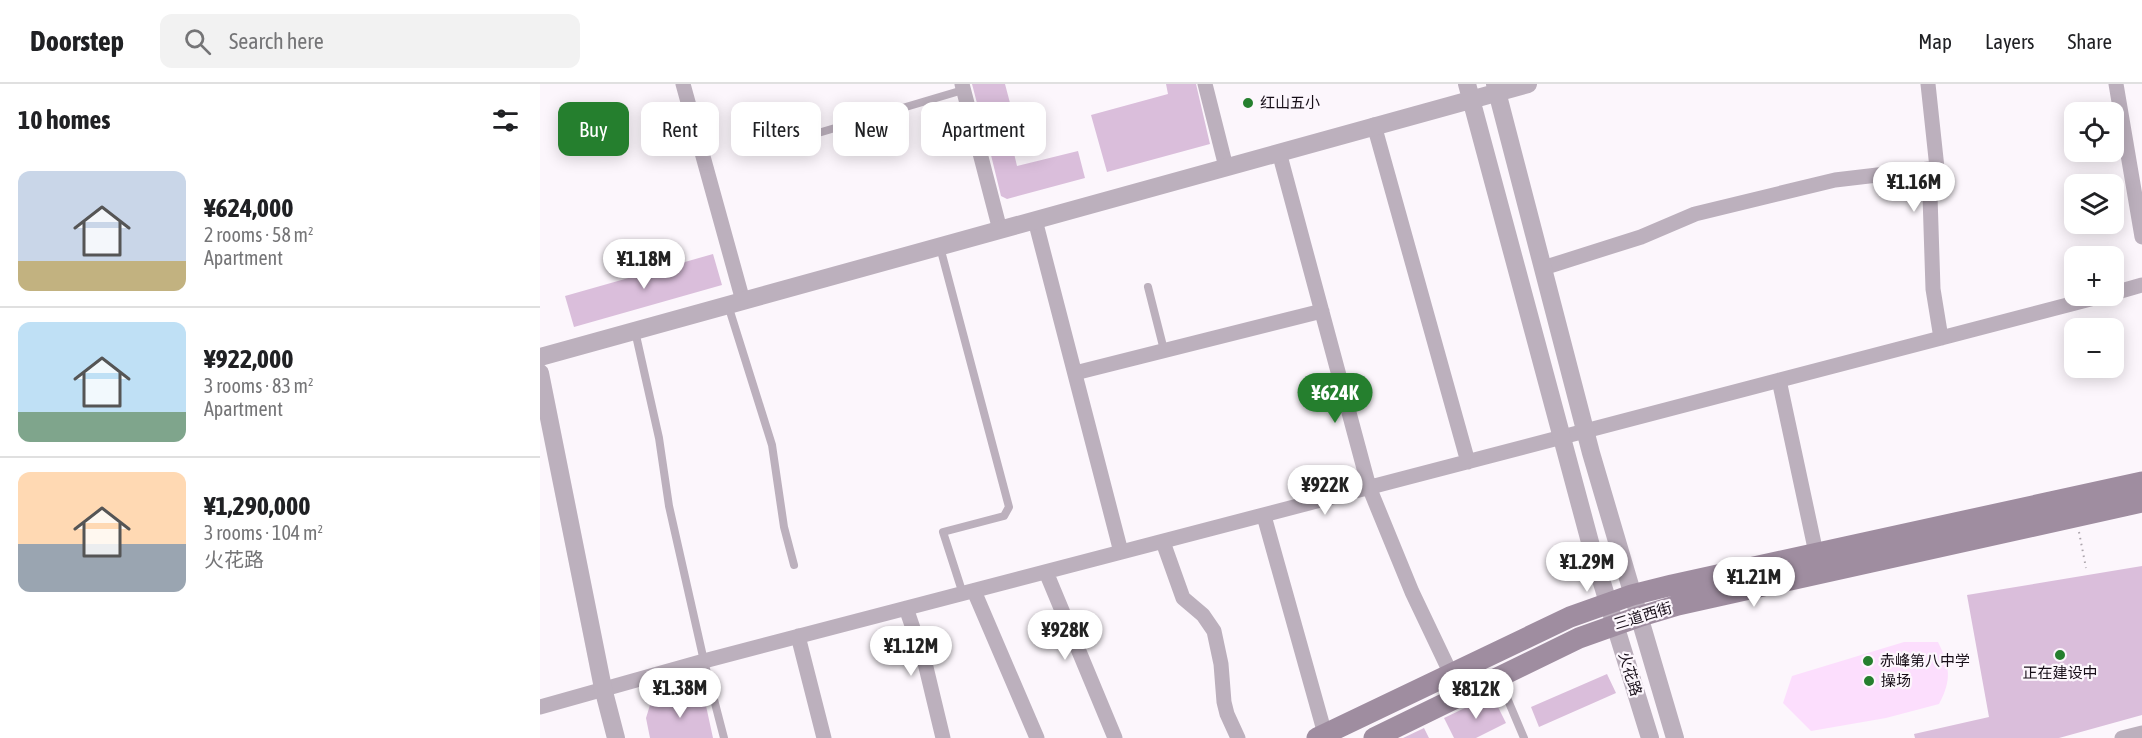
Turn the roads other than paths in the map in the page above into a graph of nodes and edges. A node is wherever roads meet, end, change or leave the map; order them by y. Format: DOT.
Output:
graph roads {
  1 [pos="683,84"];
  2 [pos="1205,84"];
  3 [pos="1528,84"];
  4 [pos="1928,84"];
  5 [pos="2116,84"];
  6 [pos="963,87"];
  7 [pos="1496,88"];
  8 [pos="1469,91"];
  9 [pos="1374,125"];
  10 [pos="821,131"];
  11 [pos="1279,152"];
  12 [pos="1226,167"];
  13 [pos="1937,168"];
  14 [pos="1035,220"];
  15 [pos="1000,230"];
  16 [pos="2142,237"];
  17 [pos="940,247"];
  18 [pos="1543,268"];
  19 [pos="2142,285"];
  20 [pos="1148,287"];
  21 [pos="2124,290"];
  22 [pos="736,303"];
  23 [pos="2064,306"];
  24 [pos="1322,311"];
  25 [pos="635,331"];
  26 [pos="1941,338"];
  27 [pos="1164,350"];
  28 [pos="540,357"];
  29 [pos="1075,372"];
  30 [pos="540,373"];
  31 [pos="1779,380"];
  32 [pos="1585,431"];
  33 [pos="1561,437"];
  34 [pos="1468,462"];
  35 [pos="2142,482"];
  36 [pos="1369,487"];
  37 [pos="2142,502"];
  38 [pos="1264,516"];
  39 [pos="1163,542"];
  40 [pos="1121,552"];
  41 [pos="1816,553"];
  42 [pos="794,566"];
  43 [pos="1046,572"];
  44 [pos="968,592"];
  45 [pos="1632,596"];
  46 [pos="1608,603"];
  47 [pos="906,608"];
  48 [pos="1638,616"];
  49 [pos="1615,624"];
  50 [pos="798,636"];
  51 [pos="704,661"];
  52 [pos="1451,674"];
  53 [pos="1499,677"];
  54 [pos="603,688"];
  55 [pos="540,707"];
  56 [pos="2142,733"];
  57 [pos="1321,736"];
  58 [pos="616,738"];
  59 [pos="724,738"];
  60 [pos="824,738"];
  61 [pos="943,738"];
  62 [pos="1037,738"];
  63 [pos="1115,738"];
  64 [pos="1238,738"];
  65 [pos="1374,738"];
  66 [pos="1524,738"];
  67 [pos="1650,738"];
  68 [pos="1675,738"];
  69 [pos="2122,738"];
  1 -- 22 [label="street"];
  2 -- 12 [label="street"];
  3 -- 7 [label="street"];
  4 -- 13 [label="street"];
  5 -- 16 [label="street"];
  6 -- 10 [label="lane"];
  6 -- 15 [label="street"];
  7 -- 8 [label="street"];
  7 -- 18 [label="street"];
  8 -- 9 [label="street"];
  8 -- 33 [label="street, 火花路"];
  9 -- 11 [label="street"];
  9 -- 34 [label="street"];
  11 -- 12 [label="street"];
  11 -- 24 [label="street"];
  12 -- 14 [label="street"];
  13 -- 18 [label="street"];
  13 -- 26 [label="street"];
  14 -- 15 [label="street"];
  14 -- 29 [label="street"];
  15 -- 17 [label="street"];
  17 -- 22 [label="street"];
  17 -- 44 [label="lane"];
  18 -- 32 [label="street"];
  19 -- 21 [label="street"];
  20 -- 27 [label="lane"];
  22 -- 25 [label="street"];
  22 -- 42 [label="lane"];
  23 -- 26 [label="street"];
  24 -- 27 [label="street"];
  24 -- 36 [label="street"];
  25 -- 28 [label="street"];
  25 -- 51 [label="lane"];
  26 -- 31 [label="street"];
  27 -- 29 [label="street"];
  29 -- 40 [label="street"];
  30 -- 54 [label="street"];
  31 -- 32 [label="street"];
  31 -- 41 [label="street"];
  32 -- 33 [label="street"];
  32 -- 45 [label="street"];
  33 -- 34 [label="street"];
  33 -- 46 [label="street, 火花路"];
  34 -- 36 [label="street"];
  35 -- 41 [label="main road"];
  36 -- 38 [label="street"];
  36 -- 52 [label="street"];
  37 -- 48 [label="main road, 三道西街"];
  38 -- 39 [label="street"];
  38 -- 57 [label="street"];
  39 -- 40 [label="street"];
  39 -- 64 [label="street"];
  40 -- 43 [label="street"];
  41 -- 45 [label="main road"];
  43 -- 44 [label="street"];
  43 -- 63 [label="street"];
  44 -- 47 [label="street"];
  44 -- 62 [label="street"];
  45 -- 46 [label="main road"];
  45 -- 48 [label="street"];
  46 -- 49 [label="street, 火花路"];
  46 -- 52 [label="main road"];
  47 -- 50 [label="street"];
  47 -- 61 [label="street"];
  48 -- 49 [label="main road, 三道西街"];
  48 -- 68 [label="street"];
  49 -- 53 [label="main road, 三道西街"];
  49 -- 67 [label="street, 火花路"];
  50 -- 51 [label="street"];
  50 -- 60 [label="street"];
  51 -- 54 [label="street"];
  51 -- 59 [label="lane"];
  52 -- 57 [label="main road"];
  53 -- 65 [label="main road, 三道西街"];
  53 -- 66 [label="lane"];
  54 -- 55 [label="street"];
  54 -- 58 [label="street"];
  56 -- 69 [label="street"];
}
